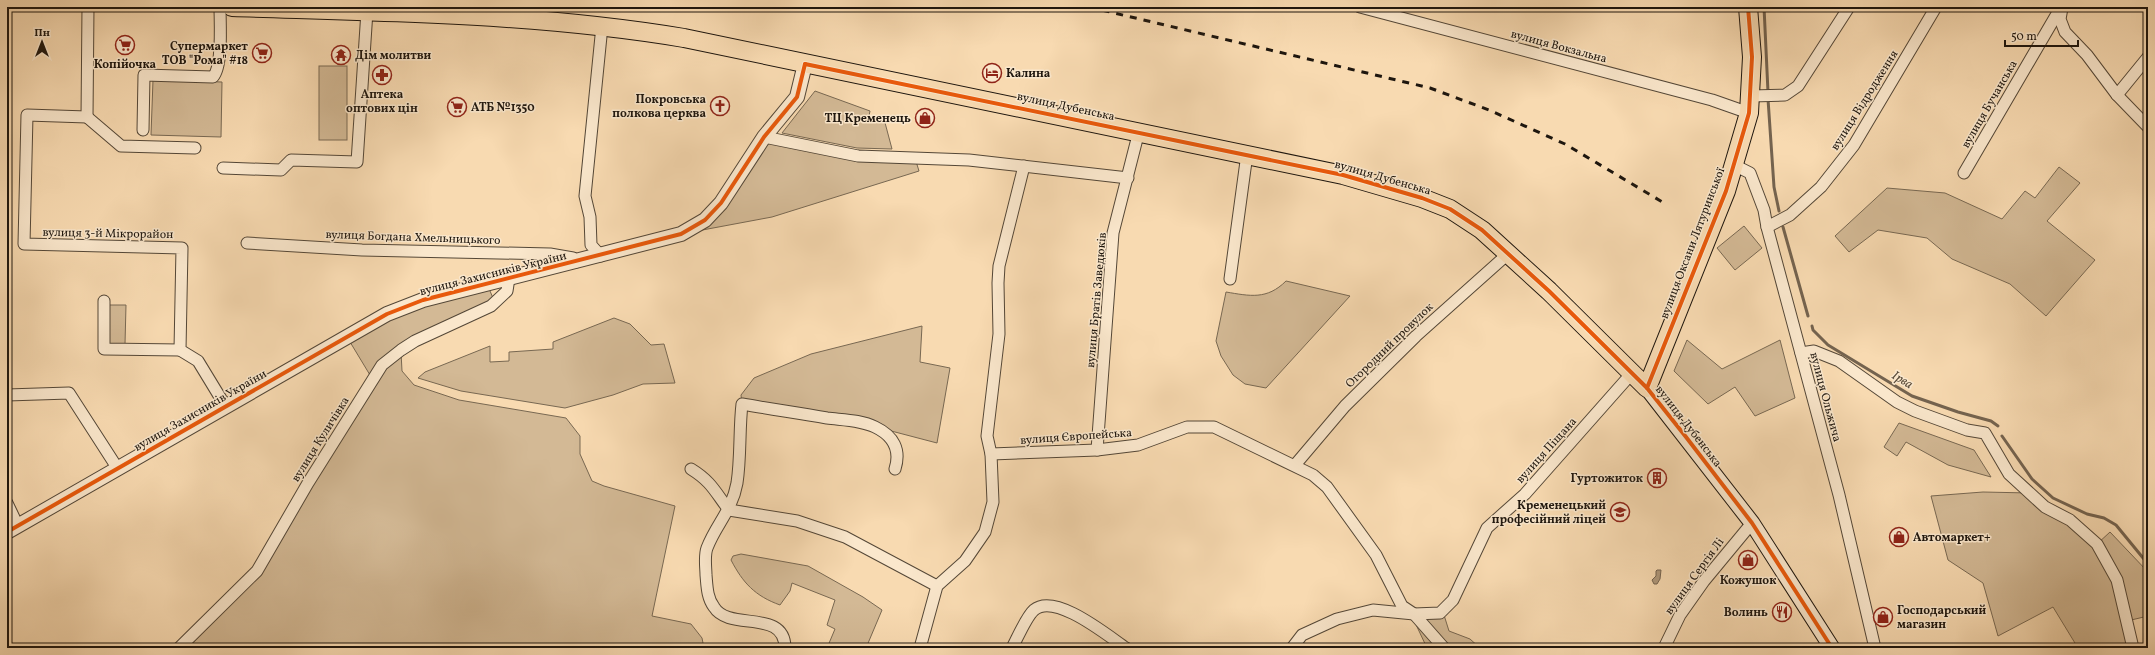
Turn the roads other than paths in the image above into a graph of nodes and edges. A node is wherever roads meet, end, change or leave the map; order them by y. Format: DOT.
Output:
graph roads {
  1 [pos="88,7"];
  2 [pos="1360,7"];
  3 [pos="1748,7"];
  4 [pos="1849,7"];
  5 [pos="1936,7"];
  6 [pos="2061,7"];
  7 [pos="224,11"];
  8 [pos="367,11"];
  9 [pos="602,26"];
  10 [pos="2148,57"];
  11 [pos="805,64"];
  12 [pos="2117,95"];
  13 [pos="1750,105"];
  14 [pos="87,117"];
  15 [pos="2148,127"];
  16 [pos="143,130"];
  17 [pos="1139,132"];
  18 [pos="764,137"];
  19 [pos="195,148"];
  20 [pos="1247,154"];
  21 [pos="1734,165"];
  22 [pos="1024,166"];
  23 [pos="223,168"];
  24 [pos="1964,173"];
  25 [pos="1128,178"];
  26 [pos="1767,227"];
  27 [pos="246,242"];
  28 [pos="1510,253"];
  29 [pos="601,256"];
  30 [pos="576,262"];
  31 [pos="509,278"];
  32 [pos="1230,279"];
  33 [pos="104,301"];
  34 [pos="180,350"];
  35 [pos="1801,354"];
  36 [pos="1632,373"];
  37 [pos="1647,388"];
  38 [pos="7,395"];
  39 [pos="226,407"];
  40 [pos="1097,450"];
  41 [pos="992,454"];
  42 [pos="1295,465"];
  43 [pos="118,469"];
  44 [pos="691,469"];
  45 [pos="895,469"];
  46 [pos="7,503"];
  47 [pos="729,510"];
  48 [pos="1752,523"];
  49 [pos="12,529"];
  50 [pos="937,586"];
  51 [pos="1414,614"];
  52 [pos="179,648"];
  53 [pos="785,648"];
  54 [pos="920,648"];
  55 [pos="1012,648"];
  56 [pos="1126,648"];
  57 [pos="1292,648"];
  58 [pos="1444,648"];
  59 [pos="1664,648"];
  60 [pos="1832,648"];
  61 [pos="1874,648"];
  62 [pos="2133,648"];
  1 -- 14 [label="street"];
  2 -- 13 [label="street, вулиця Вокзальна"];
  3 -- 13 [label="highway, вулиця Оксани Лятуринської"];
  4 -- 13 [label="street"];
  5 -- 26 [label="street, вулиця Відродження"];
  6 -- 12 [label="street, вулиця Бучанська"];
  6 -- 24 [label="street, вулиця Бучанська"];
  7 -- 8 [label="highway, вулиця Дубенська"];
  7 -- 16 [label="street"];
  8 -- 9 [label="highway, вулиця Дубенська"];
  8 -- 23 [label="street"];
  9 -- 11 [label="highway, вулиця Дубенська"];
  9 -- 29 [label="street"];
  10 -- 12 [label="street"];
  11 -- 17 [label="highway, вулиця Дубенська"];
  11 -- 18 [label="street, вулиця Захисників України"];
  12 -- 15 [label="street, вулиця Бучанська"];
  13 -- 21 [label="highway, вулиця Оксани Лятуринської"];
  14 -- 19 [label="street"];
  14 -- 34 [label="street, вулиця 3-й Мікрорайон"];
  17 -- 20 [label="highway, вулиця Дубенська"];
  17 -- 25 [label="street, вулиця Братів Заведюків"];
  18 -- 22 [label="street"];
  18 -- 29 [label="street, вулиця Захисників України"];
  20 -- 28 [label="highway, вулиця Дубенська"];
  20 -- 32 [label="street"];
  21 -- 26 [label="street, вулиця Ольжича"];
  21 -- 37 [label="highway, вулиця Оксани Лятуринської"];
  22 -- 25 [label="street"];
  22 -- 41 [label="street"];
  25 -- 40 [label="street, вулиця Братів Заведюків"];
  26 -- 35 [label="street, вулиця Ольжича"];
  27 -- 30 [label="street, вулиця Богдана Хмельницького"];
  28 -- 36 [label="highway, вулиця Дубенська"];
  28 -- 42 [label="street, Огородний провулок"];
  29 -- 30 [label="street, вулиця Захисників України"];
  30 -- 31 [label="street, вулиця Захисників України"];
  31 -- 39 [label="street, вулиця Захисників України"];
  31 -- 52 [label="street, вулиця Куличівка"];
  33 -- 34 [label="street"];
  34 -- 39 [label="street"];
  35 -- 61 [label="street, вулиця Ольжича"];
  35 -- 62 [label="street"];
  36 -- 37 [label="highway, вулиця Дубенська"];
  36 -- 51 [label="street, вулиця Піщана"];
  37 -- 48 [label="main road, вулиця Дубенська"];
  38 -- 43 [label="street"];
  39 -- 43 [label="street, вулиця Захисників України"];
  40 -- 41 [label="street, вулиця Європейська"];
  40 -- 42 [label="street, вулиця Європейська"];
  41 -- 50 [label="street"];
  42 -- 51 [label="street, вулиця Європейська"];
  43 -- 49 [label="street, вулиця Захисників України"];
  44 -- 47 [label="street"];
  45 -- 47 [label="street"];
  46 -- 49 [label="street"];
  47 -- 50 [label="street"];
  47 -- 53 [label="street"];
  48 -- 59 [label="street, вулиця Сергія Лі"];
  48 -- 60 [label="main road, вулиця Дубенська"];
  50 -- 54 [label="street"];
  51 -- 57 [label="street, вулиця Піщана"];
  51 -- 58 [label="street, вулиця Європейська"];
  55 -- 56 [label="street"];
}
